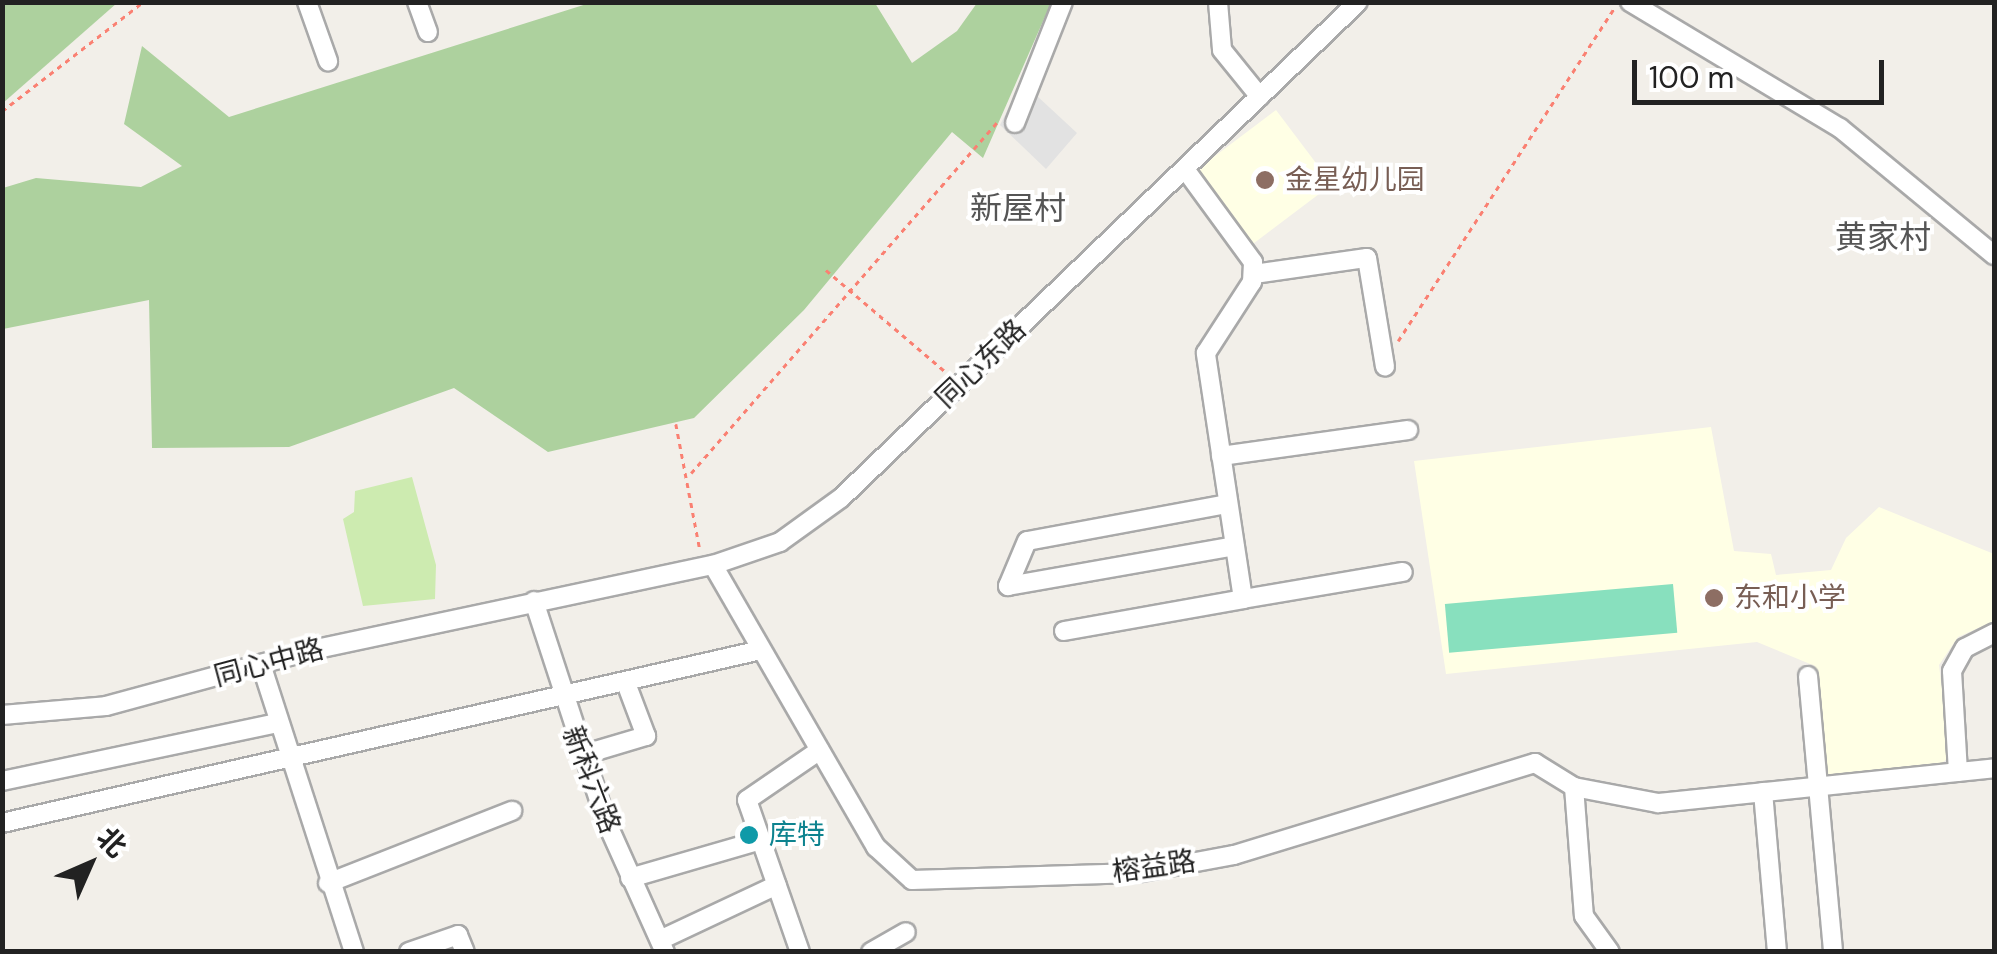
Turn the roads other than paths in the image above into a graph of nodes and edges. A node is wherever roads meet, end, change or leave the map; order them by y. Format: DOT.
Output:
graph roads {
  1 [pos="307,2"];
  2 [pos="417,2"];
  3 [pos="1063,2"];
  4 [pos="1218,2"];
  5 [pos="1358,2"];
  6 [pos="1630,2"];
  7 [pos="428,32"];
  8 [pos="328,61"];
  9 [pos="1260,97"];
  10 [pos="1015,122"];
  11 [pos="1185,168"];
  12 [pos="1994,255"];
  13 [pos="1254,274"];
  14 [pos="1385,365"];
  15 [pos="1408,430"];
  16 [pos="1221,456"];
  17 [pos="1227,504"];
  18 [pos="1234,546"];
  19 [pos="707,567"];
  20 [pos="1403,572"];
  21 [pos="1243,599"];
  22 [pos="534,601"];
  23 [pos="1064,630"];
  24 [pos="1994,633"];
  25 [pos="761,650"];
  26 [pos="261,664"];
  27 [pos="1808,676"];
  28 [pos="626,683"];
  29 [pos="562,698"];
  30 [pos="2,715"];
  31 [pos="278,723"];
  32 [pos="820,750"];
  33 [pos="582,755"];
  34 [pos="290,762"];
  35 [pos="1994,768"];
  36 [pos="1958,772"];
  37 [pos="2,781"];
  38 [pos="1818,786"];
  39 [pos="1574,787"];
  40 [pos="1763,792"];
  41 [pos="512,811"];
  42 [pos="2,823"];
  43 [pos="761,840"];
  44 [pos="630,878"];
  45 [pos="328,883"];
  46 [pos="777,886"];
  47 [pos="906,932"];
  48 [pos="663,946"];
  49 [pos="354,952"];
  50 [pos="409,952"];
  51 [pos="466,952"];
  52 [pos="800,952"];
  53 [pos="871,952"];
  54 [pos="1610,952"];
  55 [pos="1777,952"];
  56 [pos="1833,952"];
  1 -- 8 [label="street"];
  2 -- 7 [label="street"];
  3 -- 10 [label="street"];
  4 -- 9 [label="street"];
  5 -- 9 [label="street, 同心东路"];
  6 -- 12 [label="street"];
  9 -- 11 [label="street, 同心东路"];
  11 -- 13 [label="street"];
  11 -- 19 [label="street, 同心东路"];
  13 -- 14 [label="street"];
  13 -- 16 [label="street"];
  15 -- 16 [label="street"];
  16 -- 17 [label="street"];
  17 -- 18 [label="street"];
  17 -- 18 [label="street"];
  18 -- 21 [label="street"];
  19 -- 22 [label="street, 同心东路"];
  19 -- 25 [label="street, 榕益路"];
  20 -- 21 [label="street"];
  21 -- 23 [label="street"];
  22 -- 26 [label="street, 同心中路"];
  22 -- 29 [label="street, 新科六路"];
  24 -- 36 [label="street"];
  25 -- 28 [label="street"];
  25 -- 32 [label="street, 榕益路"];
  26 -- 30 [label="street, 同心中路"];
  26 -- 31 [label="street"];
  27 -- 38 [label="street"];
  28 -- 29 [label="street"];
  28 -- 33 [label="street"];
  29 -- 33 [label="street, 新科六路"];
  29 -- 34 [label="street"];
  31 -- 34 [label="street"];
  31 -- 37 [label="street"];
  32 -- 39 [label="street, 榕益路"];
  32 -- 43 [label="street"];
  33 -- 44 [label="street, 新科六路"];
  34 -- 42 [label="street"];
  34 -- 45 [label="street"];
  35 -- 36 [label="street, 榕益路"];
  36 -- 38 [label="street, 榕益路"];
  38 -- 40 [label="street, 榕益路"];
  38 -- 56 [label="street"];
  39 -- 40 [label="street, 榕益路"];
  39 -- 54 [label="street"];
  40 -- 55 [label="street"];
  41 -- 45 [label="street"];
  43 -- 44 [label="street"];
  43 -- 46 [label="street"];
  44 -- 48 [label="street, 新科六路"];
  45 -- 49 [label="street"];
  46 -- 48 [label="street"];
  46 -- 52 [label="street"];
  47 -- 53 [label="street"];
  50 -- 51 [label="street"];
}
